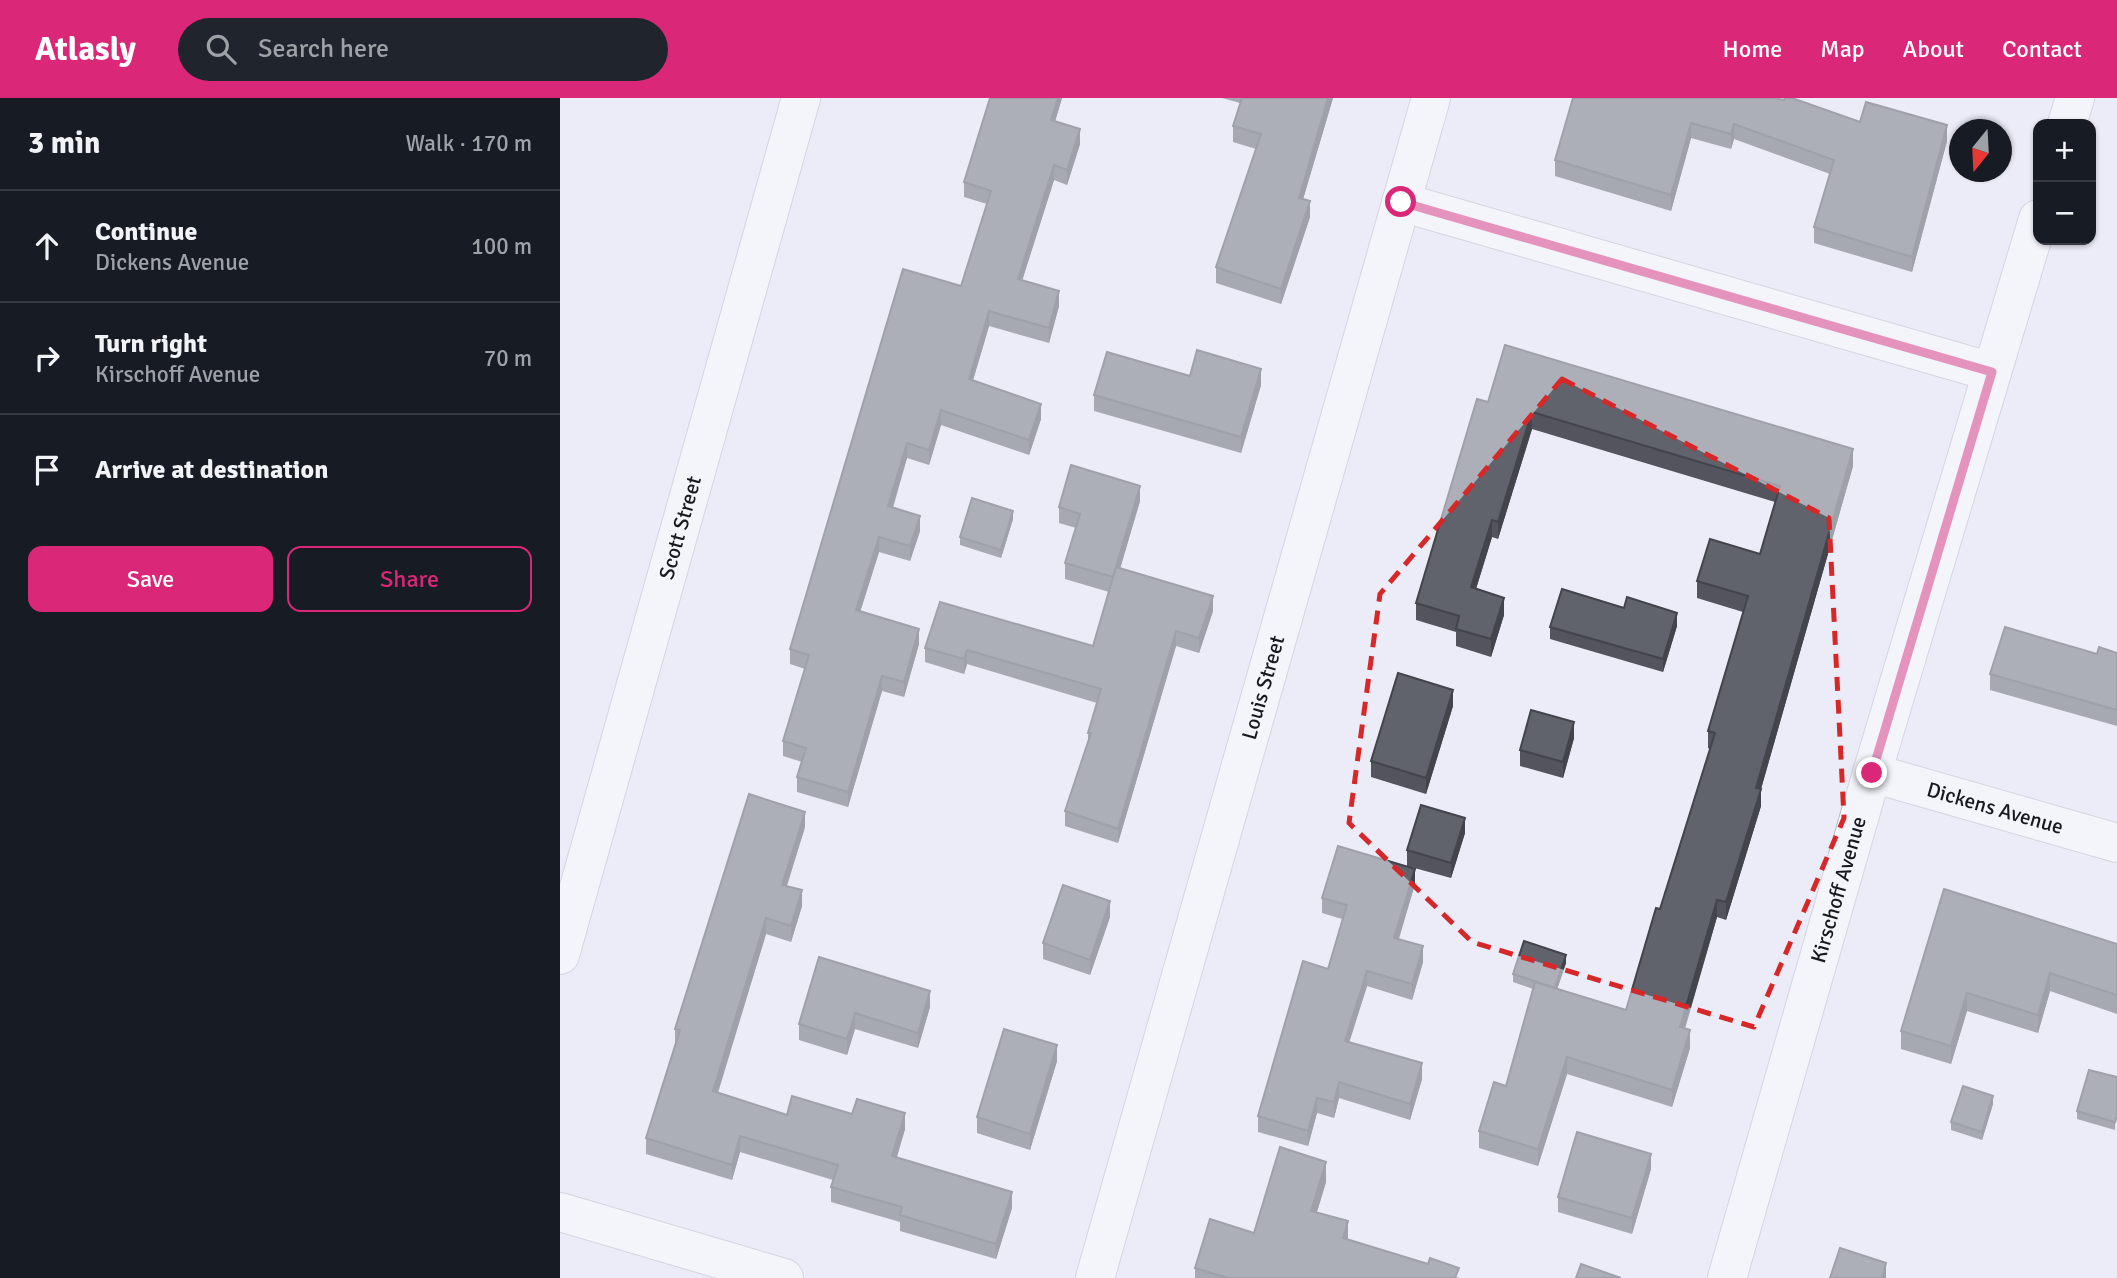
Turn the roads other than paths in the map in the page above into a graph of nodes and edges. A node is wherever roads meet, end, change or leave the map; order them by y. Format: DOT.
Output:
graph roads {
  1 [pos="801,98"];
  2 [pos="1432,98"];
  3 [pos="2075,98"];
  4 [pos="2069,119"];
  5 [pos="1401,202"];
  6 [pos="2033,236"];
  7 [pos="1992,372"];
  8 [pos="1872,773"];
  9 [pos="2117,843"];
  10 [pos="560,955"];
  11 [pos="560,1212"];
  12 [pos="784,1278"];
  13 [pos="1095,1278"];
  14 [pos="1727,1278"];
  1 -- 10 [label="street, Scott Street"];
  2 -- 5 [label="street, Louis Street"];
  3 -- 4 [label="street"];
  5 -- 7 [label="street"];
  5 -- 13 [label="street, Louis Street"];
  6 -- 7 [label="street, Kirschoff Avenue"];
  7 -- 8 [label="street, Kirschoff Avenue"];
  8 -- 9 [label="street, Dickens Avenue"];
  8 -- 14 [label="street, Kirschoff Avenue"];
  11 -- 12 [label="street"];
}
